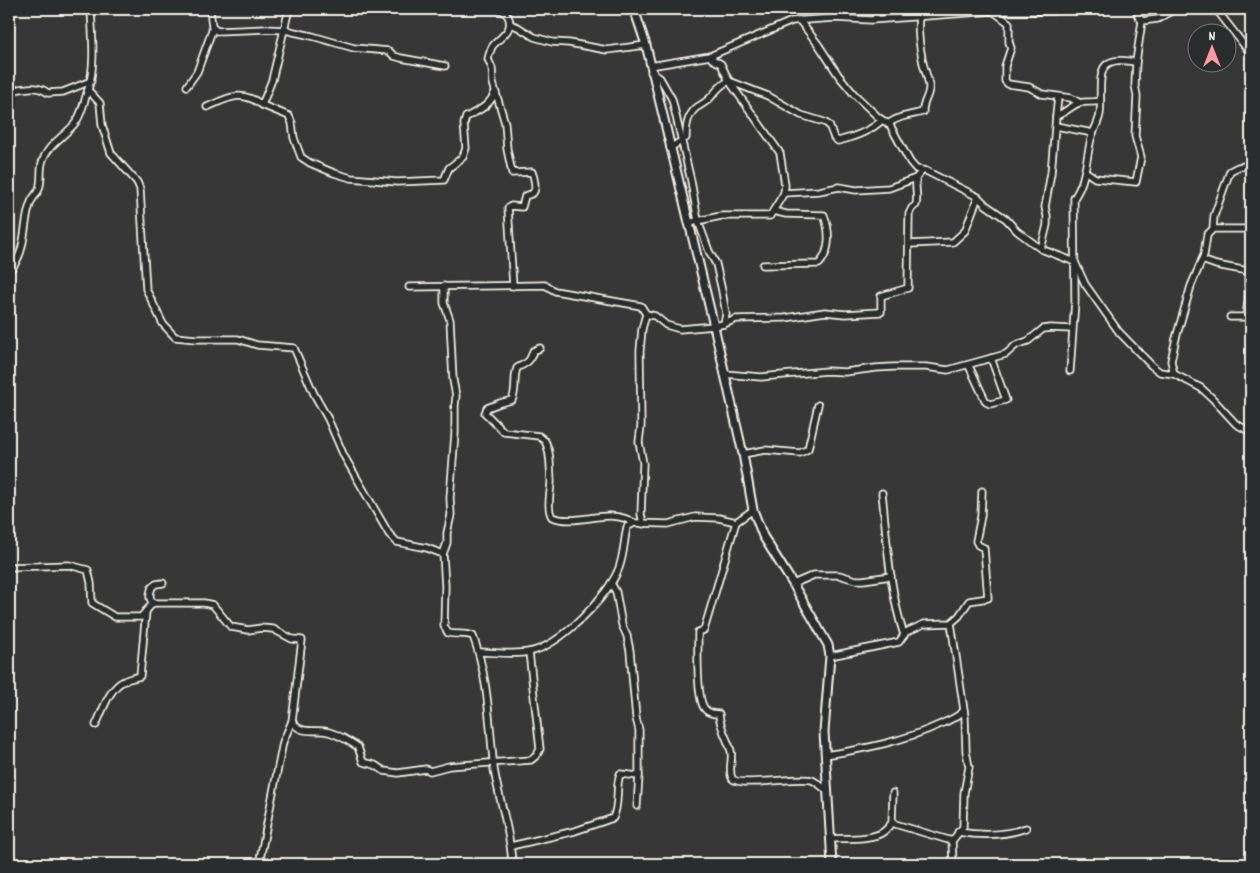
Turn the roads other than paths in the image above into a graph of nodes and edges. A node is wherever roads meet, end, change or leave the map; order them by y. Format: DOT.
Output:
graph roads {
  1 [pos="91,9"];
  2 [pos="210,9"];
  3 [pos="289,9"];
  4 [pos="498,9"];
  5 [pos="634,9"];
  6 [pos="834,9"];
  7 [pos="874,9"];
  8 [pos="1060,9"];
  9 [pos="1136,9"];
  10 [pos="1156,9"];
  11 [pos="1202,9"];
  12 [pos="1216,9"];
  13 [pos="993,10"];
  14 [pos="1173,10"];
  15 [pos="919,16"];
  16 [pos="834,18"];
  17 [pos="876,19"];
  18 [pos="799,20"];
  19 [pos="1142,21"];
  20 [pos="510,24"];
  21 [pos="213,28"];
  22 [pos="285,30"];
  23 [pos="646,45"];
  24 [pos="1251,54"];
  25 [pos="710,56"];
  26 [pos="1136,62"];
  27 [pos="446,66"];
  28 [pos="650,69"];
  29 [pos="91,81"];
  30 [pos="729,81"];
  31 [pos="187,86"];
  32 [pos="88,90"];
  33 [pos="9,91"];
  34 [pos="495,92"];
  35 [pos="1058,97"];
  36 [pos="1100,101"];
  37 [pos="1080,103"];
  38 [pos="262,105"];
  39 [pos="207,107"];
  40 [pos="1056,116"];
  41 [pos="882,120"];
  42 [pos="888,124"];
  43 [pos="1056,126"];
  44 [pos="1093,133"];
  45 [pos="681,142"];
  46 [pos="670,148"];
  47 [pos="1251,165"];
  48 [pos="1084,170"];
  49 [pos="922,171"];
  50 [pos="916,178"];
  51 [pos="784,193"];
  52 [pos="978,197"];
  53 [pos="773,211"];
  54 [pos="698,221"];
  55 [pos="688,223"];
  56 [pos="1213,229"];
  57 [pos="1251,229"];
  58 [pos="909,244"];
  59 [pos="1041,249"];
  60 [pos="1202,260"];
  61 [pos="1075,262"];
  62 [pos="763,265"];
  63 [pos="9,271"];
  64 [pos="444,286"];
  65 [pos="513,286"];
  66 [pos="409,287"];
  67 [pos="646,314"];
  68 [pos="1230,317"];
  69 [pos="724,324"];
  70 [pos="714,326"];
  71 [pos="1072,329"];
  72 [pos="540,348"];
  73 [pos="991,358"];
  74 [pos="969,366"];
  75 [pos="1070,371"];
  76 [pos="724,374"];
  77 [pos="1174,374"];
  78 [pos="818,405"];
  79 [pos="1251,432"];
  80 [pos="743,454"];
  81 [pos="982,491"];
  82 [pos="882,493"];
  83 [pos="753,510"];
  84 [pos="736,522"];
  85 [pos="634,523"];
  86 [pos="644,524"];
  87 [pos="442,554"];
  88 [pos="9,567"];
  89 [pos="891,576"];
  90 [pos="163,583"];
  91 [pos="611,583"];
  92 [pos="793,584"];
  93 [pos="153,603"];
  94 [pos="146,611"];
  95 [pos="951,622"];
  96 [pos="904,635"];
  97 [pos="479,652"];
  98 [pos="529,652"];
  99 [pos="830,656"];
  100 [pos="964,710"];
  101 [pos="292,721"];
  102 [pos="96,725"];
  103 [pos="825,755"];
  104 [pos="494,762"];
  105 [pos="639,776"];
  106 [pos="828,791"];
  107 [pos="893,793"];
  108 [pos="637,806"];
  109 [pos="892,823"];
  110 [pos="1026,828"];
  111 [pos="958,832"];
  112 [pos="830,839"];
  113 [pos="952,841"];
  114 [pos="511,846"];
  115 [pos="259,864"];
  116 [pos="512,864"];
  117 [pos="832,864"];
  118 [pos="953,864"];
  1 -- 29 [label="street"];
  2 -- 21 [label="street"];
  3 -- 22 [label="street"];
  4 -- 20 [label="street"];
  5 -- 23 [label="street"];
  6 -- 16 [label="street"];
  7 -- 17 [label="street"];
  8 -- 13 [label="street"];
  9 -- 19 [label="street"];
  10 -- 14 [label="street"];
  11 -- 14 [label="street"];
  12 -- 24 [label="street"];
  13 -- 15 [label="street"];
  13 -- 35 [label="street"];
  14 -- 19 [label="street"];
  15 -- 17 [label="street"];
  15 -- 42 [label="street"];
  16 -- 17 [label="street"];
  16 -- 18 [label="street"];
  18 -- 25 [label="street"];
  18 -- 41 [label="street"];
  19 -- 26 [label="street"];
  20 -- 23 [label="street"];
  20 -- 34 [label="street"];
  21 -- 22 [label="street"];
  21 -- 31 [label="street"];
  22 -- 27 [label="street"];
  22 -- 38 [label="street"];
  23 -- 28 [label="street"];
  25 -- 28 [label="street"];
  25 -- 30 [label="street"];
  26 -- 36 [label="street"];
  26 -- 48 [label="street"];
  28 -- 45 [label="street"];
  28 -- 46 [label="street"];
  29 -- 32 [label="street"];
  29 -- 33 [label="street"];
  30 -- 41 [label="street"];
  30 -- 45 [label="street"];
  30 -- 51 [label="street"];
  32 -- 63 [label="street"];
  32 -- 87 [label="street"];
  34 -- 38 [label="street"];
  34 -- 65 [label="street"];
  35 -- 37 [label="street"];
  35 -- 40 [label="street"];
  36 -- 37 [label="street"];
  36 -- 44 [label="street"];
  37 -- 40 [label="street"];
  38 -- 39 [label="street"];
  40 -- 43 [label="street"];
  41 -- 42 [label="street"];
  42 -- 49 [label="street"];
  43 -- 44 [label="street"];
  43 -- 59 [label="street"];
  44 -- 48 [label="street"];
  45 -- 46 [label="street"];
  45 -- 54 [label="street"];
  46 -- 55 [label="street"];
  47 -- 56 [label="street"];
  48 -- 61 [label="street"];
  49 -- 50 [label="street"];
  49 -- 52 [label="street"];
  50 -- 51 [label="street"];
  50 -- 58 [label="street"];
  51 -- 53 [label="street"];
  52 -- 58 [label="street"];
  52 -- 59 [label="street"];
  53 -- 54 [label="street"];
  53 -- 62 [label="street"];
  54 -- 55 [label="street"];
  54 -- 69 [label="street"];
  55 -- 70 [label="street"];
  56 -- 57 [label="street"];
  56 -- 60 [label="street"];
  58 -- 69 [label="street"];
  59 -- 61 [label="street"];
  60 -- 68 [label="street"];
  60 -- 77 [label="street"];
  61 -- 71 [label="street"];
  61 -- 77 [label="street"];
  64 -- 65 [label="street"];
  64 -- 66 [label="street"];
  64 -- 87 [label="street"];
  65 -- 67 [label="street"];
  67 -- 70 [label="street"];
  67 -- 86 [label="street"];
  69 -- 70 [label="street"];
  70 -- 76 [label="street"];
  71 -- 73 [label="street"];
  71 -- 75 [label="street"];
  72 -- 85 [label="street"];
  73 -- 74 [label="street"];
  73 -- 74 [label="street"];
  74 -- 76 [label="street"];
  76 -- 80 [label="street"];
  77 -- 79 [label="street"];
  78 -- 80 [label="street"];
  80 -- 83 [label="street"];
  81 -- 95 [label="street"];
  82 -- 89 [label="street"];
  83 -- 84 [label="street"];
  83 -- 92 [label="street"];
  84 -- 86 [label="street"];
  84 -- 106 [label="street"];
  85 -- 86 [label="street"];
  85 -- 91 [label="street"];
  87 -- 97 [label="street"];
  88 -- 94 [label="street"];
  89 -- 92 [label="street"];
  89 -- 96 [label="street"];
  90 -- 93 [label="street"];
  91 -- 98 [label="street"];
  91 -- 105 [label="street"];
  92 -- 99 [label="street"];
  93 -- 94 [label="street"];
  93 -- 101 [label="street"];
  94 -- 102 [label="street"];
  95 -- 96 [label="street"];
  95 -- 100 [label="street"];
  96 -- 99 [label="street"];
  97 -- 98 [label="street"];
  97 -- 104 [label="street"];
  98 -- 104 [label="street"];
  99 -- 103 [label="street"];
  100 -- 103 [label="street"];
  100 -- 111 [label="street"];
  101 -- 104 [label="street"];
  101 -- 115 [label="street"];
  103 -- 106 [label="street"];
  104 -- 114 [label="street"];
  105 -- 108 [label="street"];
  105 -- 114 [label="street"];
  106 -- 112 [label="street"];
  107 -- 109 [label="street"];
  109 -- 112 [label="street"];
  109 -- 113 [label="street"];
  110 -- 111 [label="street"];
  111 -- 113 [label="street"];
  112 -- 117 [label="street"];
  113 -- 118 [label="street"];
  114 -- 116 [label="street"];
}
